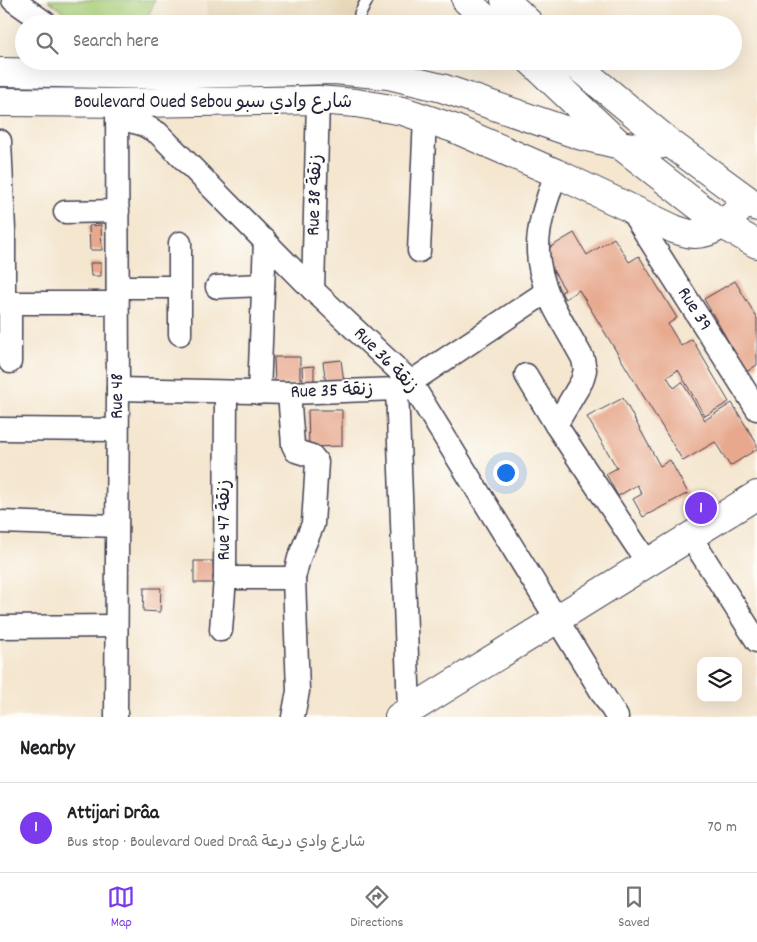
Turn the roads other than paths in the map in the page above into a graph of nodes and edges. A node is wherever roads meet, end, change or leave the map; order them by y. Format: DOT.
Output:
graph roads {
  1 [pos="14,0"];
  2 [pos="367,0"];
  3 [pos="466,0"];
  4 [pos="505,0"];
  5 [pos="360,14"];
  6 [pos="35,15"];
  7 [pos="482,15"];
  8 [pos="521,15"];
  9 [pos="54,70"];
  10 [pos="109,70"];
  11 [pos="334,70"];
  12 [pos="541,70"];
  13 [pos="582,70"];
  14 [pos="0,72"];
  15 [pos="318,100"];
  16 [pos="0,102"];
  17 [pos="117,110"];
  18 [pos="425,118"];
  19 [pos="0,141"];
  20 [pos="670,143"];
  21 [pos="620,145"];
  22 [pos="556,173"];
  23 [pos="753,204"];
  24 [pos="630,209"];
  25 [pos="118,211"];
  26 [pos="65,212"];
  27 [pos="723,225"];
  28 [pos="2,230"];
  29 [pos="265,240"];
  30 [pos="180,243"];
  31 [pos="757,244"];
  32 [pos="419,251"];
  33 [pos="263,285"];
  34 [pos="179,287"];
  35 [pos="217,287"];
  36 [pos="313,290"];
  37 [pos="546,292"];
  38 [pos="118,295"];
  39 [pos="5,303"];
  40 [pos="180,334"];
  41 [pos="10,362"];
  42 [pos="526,376"];
  43 [pos="404,385"];
  44 [pos="118,389"];
  45 [pos="226,393"];
  46 [pos="259,393"];
  47 [pos="289,394"];
  48 [pos="757,409"];
  49 [pos="556,425"];
  50 [pos="0,429"];
  51 [pos="117,430"];
  52 [pos="757,495"];
  53 [pos="0,522"];
  54 [pos="116,526"];
  55 [pos="690,536"];
  56 [pos="647,562"];
  57 [pos="225,578"];
  58 [pos="294,578"];
  59 [pos="557,619"];
  60 [pos="115,626"];
  61 [pos="0,627"];
  62 [pos="221,630"];
  63 [pos="757,641"];
  64 [pos="404,714"];
  65 [pos="116,717"];
  66 [pos="293,717"];
  67 [pos="617,717"];
  1 -- 6 [label="street"];
  2 -- 5 [label="lane"];
  3 -- 7 [label="street"];
  4 -- 8 [label="street"];
  9 -- 14 [label="street, Boulevard Oued Sebou شارع وادي سبو"];
  10 -- 17 [label="street, Rue 48"];
  11 -- 21 [label="street, Boulevard Oued Sebou شارع وادي سبو"];
  12 -- 21 [label="street"];
  13 -- 20 [label="street"];
  15 -- 17 [label="street, Boulevard Oued Sebou شارع وادي سبو"];
  15 -- 18 [label="street, Boulevard Oued Sebou شارع وادي سبو"];
  15 -- 36 [label="street, Rue 38 زنقة"];
  16 -- 17 [label="street, Boulevard Oued Sebou شارع وادي سبو"];
  17 -- 25 [label="street, Rue 48"];
  17 -- 29 [label="street, Rue 36 زنقة"];
  18 -- 22 [label="street, Boulevard Oued Sebou شارع وادي سبو"];
  18 -- 32 [label="street"];
  19 -- 28 [label="street"];
  20 -- 21 [label="street, Boulevard Oued Sebou شارع وادي سبو"];
  20 -- 23 [label="street"];
  21 -- 27 [label="street"];
  22 -- 24 [label="street, Boulevard Oued Sebou شارع وادي سبو"];
  22 -- 37 [label="street"];
  23 -- 27 [label="street, Boulevard Oued Sebou شارع وادي سبو"];
  24 -- 27 [label="street, Boulevard Oued Sebou شارع وادي سبو"];
  24 -- 48 [label="street, Rue 39"];
  25 -- 26 [label="street"];
  25 -- 38 [label="street, Rue 48"];
  27 -- 31 [label="street"];
  28 -- 39 [label="street"];
  29 -- 33 [label="street"];
  29 -- 36 [label="street, Rue 36 زنقة"];
  30 -- 34 [label="street"];
  33 -- 35 [label="street"];
  33 -- 46 [label="street"];
  34 -- 38 [label="street"];
  34 -- 40 [label="street"];
  36 -- 43 [label="street, Rue 36 زنقة"];
  37 -- 43 [label="street"];
  37 -- 49 [label="street"];
  38 -- 39 [label="street"];
  38 -- 44 [label="street, Rue 48"];
  39 -- 41 [label="street"];
  42 -- 49 [label="street"];
  43 -- 47 [label="street, Rue 35 زنقة"];
  43 -- 59 [label="street, Rue 36 زنقة"];
  43 -- 64 [label="street"];
  44 -- 45 [label="street, Rue 35 زنقة"];
  44 -- 51 [label="street, Rue 48"];
  45 -- 46 [label="street, Rue 35 زنقة"];
  45 -- 57 [label="street, Rue 47 زنقة"];
  46 -- 47 [label="street, Rue 35 زنقة"];
  47 -- 58 [label="street"];
  49 -- 56 [label="street"];
  50 -- 51 [label="street"];
  51 -- 54 [label="street, Rue 48"];
  52 -- 55 [label="street"];
  53 -- 54 [label="street"];
  54 -- 60 [label="street, Rue 48"];
  55 -- 56 [label="street"];
  55 -- 63 [label="street"];
  56 -- 59 [label="street"];
  57 -- 58 [label="street, Rue 47 زنقة"];
  57 -- 62 [label="street"];
  58 -- 66 [label="street"];
  59 -- 64 [label="street"];
  59 -- 67 [label="street, Rue 36 زنقة"];
  60 -- 61 [label="street"];
  60 -- 65 [label="street, Rue 48"];
}
